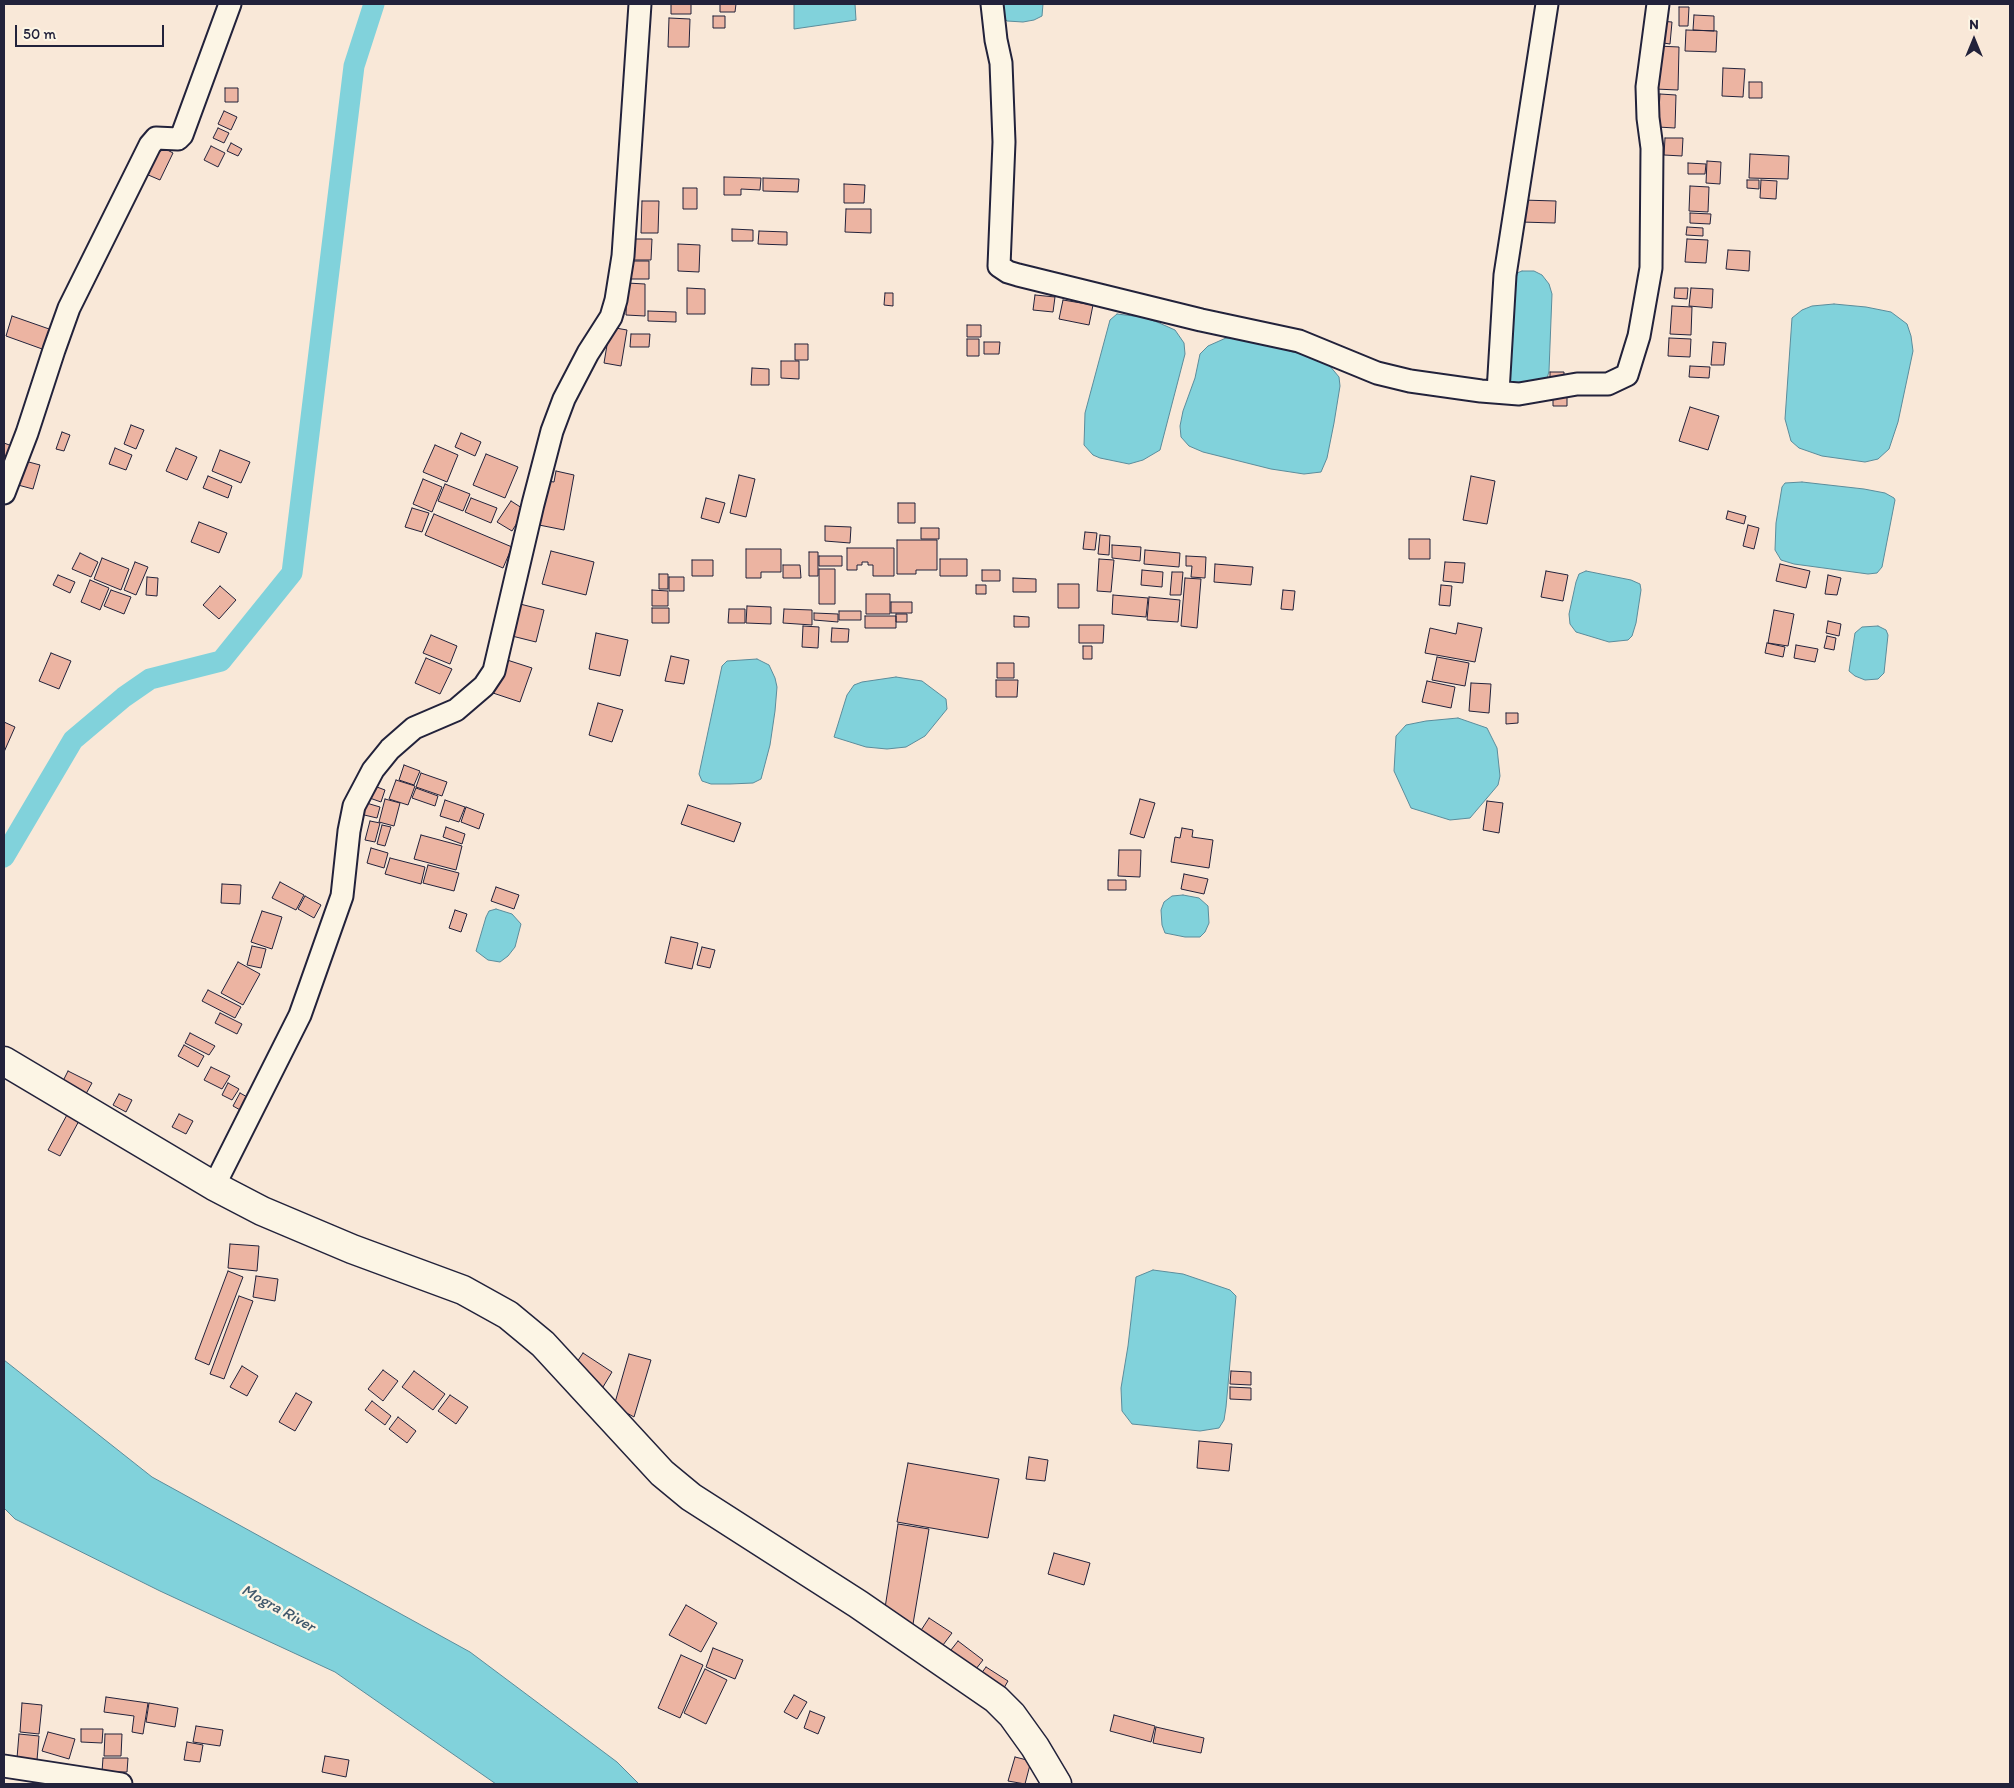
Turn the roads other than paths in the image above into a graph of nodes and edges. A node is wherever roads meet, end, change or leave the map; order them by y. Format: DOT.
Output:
graph roads {
  1 [pos="230,4"];
  2 [pos="640,4"];
  3 [pos="992,4"];
  4 [pos="1547,4"];
  5 [pos="1658,4"];
  6 [pos="1498,392"];
  7 [pos="4,493"];
  8 [pos="4,1061"];
  9 [pos="214,1186"];
  10 [pos="4,1766"];
  11 [pos="43,1778"];
  12 [pos="121,1784"];
  13 [pos="1056,1784"];
  1 -- 7 [label="street"];
  2 -- 9 [label="street"];
  3 -- 6 [label="street"];
  4 -- 6 [label="street"];
  5 -- 6 [label="street"];
  8 -- 9 [label="street"];
  9 -- 13 [label="street"];
  10 -- 11 [label="street"];
  11 -- 12 [label="street"];
}
